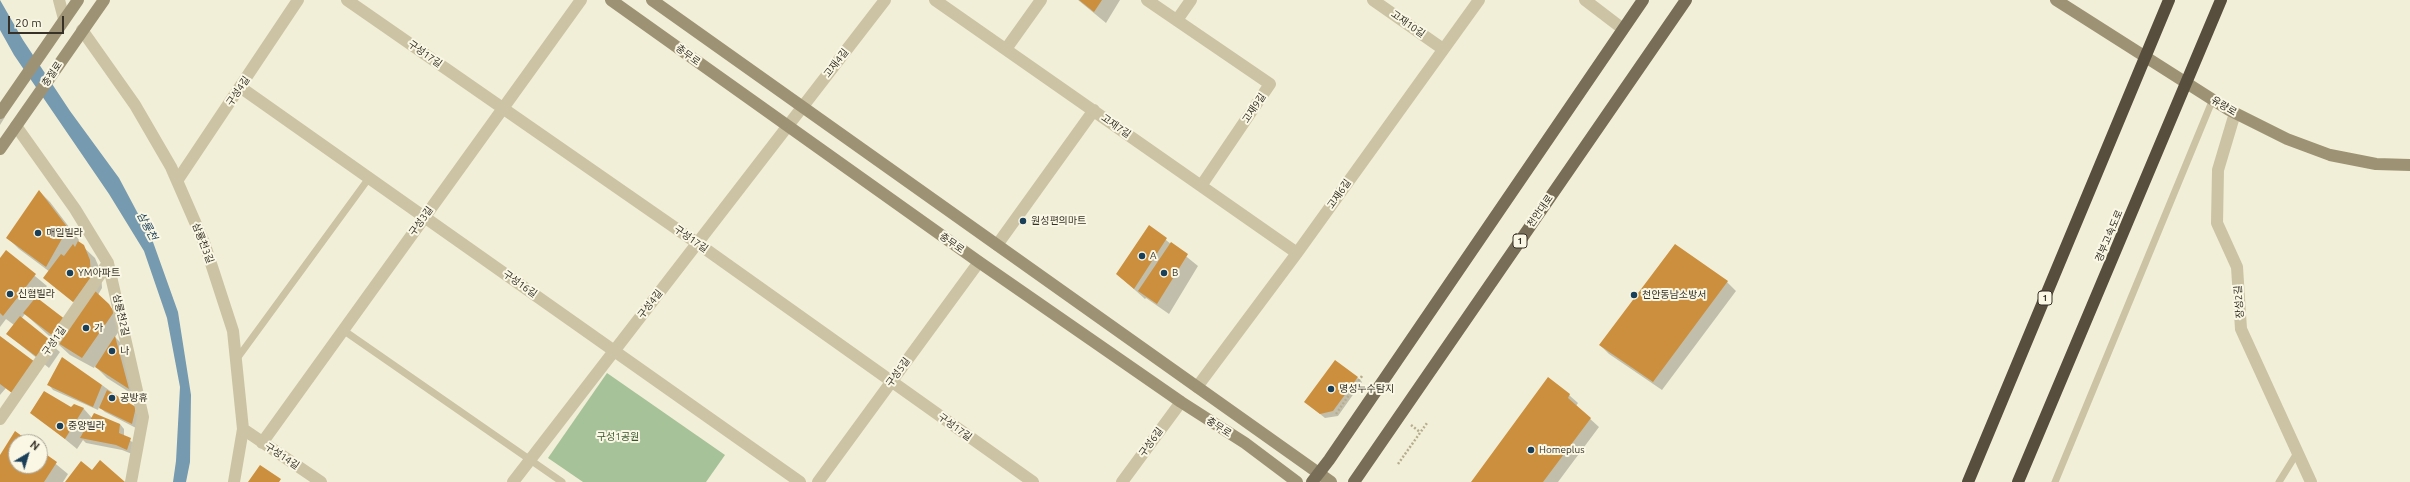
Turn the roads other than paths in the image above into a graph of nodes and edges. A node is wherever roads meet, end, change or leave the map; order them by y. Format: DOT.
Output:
graph roads {
  1 [pos="59,0"];
  2 [pos="78,0"];
  3 [pos="104,0"];
  4 [pos="298,0"];
  5 [pos="347,0"];
  6 [pos="581,0"];
  7 [pos="611,0"];
  8 [pos="652,0"];
  9 [pos="885,0"];
  10 [pos="935,0"];
  11 [pos="1041,0"];
  12 [pos="1147,0"];
  13 [pos="1191,0"];
  14 [pos="1373,0"];
  15 [pos="1479,0"];
  16 [pos="1585,0"];
  17 [pos="1643,0"];
  18 [pos="1686,0"];
  19 [pos="2056,0"];
  20 [pos="2221,0"];
  21 [pos="2167,5"];
  22 [pos="64,19"];
  23 [pos="1177,20"];
  24 [pos="1623,29"];
  25 [pos="82,30"];
  26 [pos="1443,49"];
  27 [pos="1006,50"];
  28 [pos="240,87"];
  29 [pos="2213,99"];
  30 [pos="802,106"];
  31 [pos="503,108"];
  32 [pos="1,109"];
  33 [pos="1094,110"];
  34 [pos="2235,113"];
  35 [pos="16,126"];
  36 [pos="787,126"];
  37 [pos="0,149"];
  38 [pos="2410,165"];
  39 [pos="369,178"];
  40 [pos="177,181"];
  41 [pos="1201,186"];
  42 [pos="425,217"];
  43 [pos="697,243"];
  44 [pos="997,245"];
  45 [pos="1298,253"];
  46 [pos="979,262"];
  47 [pos="108,263"];
  48 [pos="343,330"];
  49 [pos="614,351"];
  50 [pos="236,360"];
  51 [pos="892,381"];
  52 [pos="1197,387"];
  53 [pos="1181,402"];
  54 [pos="0,419"];
  55 [pos="243,429"];
  56 [pos="262,443"];
  57 [pos="2297,453"];
  58 [pos="530,459"];
  59 [pos="1315,478"];
  60 [pos="132,482"];
  61 [pos="234,482"];
  62 [pos="321,482"];
  63 [pos="513,482"];
  64 [pos="562,482"];
  65 [pos="800,482"];
  66 [pos="818,482"];
  67 [pos="1033,482"];
  68 [pos="1122,482"];
  69 [pos="1297,482"];
  70 [pos="1331,482"];
  71 [pos="1354,482"];
  72 [pos="1968,482"];
  73 [pos="2018,482"];
  74 [pos="2055,482"];
  75 [pos="2279,482"];
  76 [pos="2311,482"];
  1 -- 22 [label="street"];
  2 -- 22 [label="main road"];
  3 -- 25 [label="main road, 충절로"];
  4 -- 28 [label="street, 구성4길"];
  5 -- 31 [label="street, 구성17길"];
  6 -- 31 [label="street, 구성3길"];
  7 -- 36 [label="main road, 충무로"];
  8 -- 30 [label="main road, 충무로"];
  9 -- 30 [label="street, 고재4길"];
  10 -- 27 [label="street, 고재7길"];
  11 -- 27 [label="street"];
  12 -- 23 [label="street, 고재9길"];
  13 -- 23 [label="street"];
  14 -- 26 [label="street, 고재10길"];
  15 -- 26 [label="street, 고재6길"];
  16 -- 24 [label="street"];
  17 -- 24 [label="main road"];
  18 -- 71 [label="main road, 천안대로 / 1"];
  19 -- 29 [label="main road, 유량로"];
  20 -- 73 [label="highway, 경부고속도로"];
  21 -- 72 [label="highway, 1"];
  22 -- 32 [label="main road"];
  23 -- 41 [label="street, 고재9길"];
  24 -- 59 [label="main road"];
  25 -- 35 [label="main road, 충절로"];
  25 -- 40 [label="street, 삼룡천3길"];
  26 -- 45 [label="street, 고재6길"];
  27 -- 33 [label="street, 고재7길"];
  28 -- 39 [label="street, 구성16길"];
  28 -- 40 [label="street, 구성4길"];
  29 -- 34 [label="main road, 유량로"];
  29 -- 74 [label="lane"];
  30 -- 36 [label="street, 고재4길"];
  30 -- 44 [label="main road, 충무로"];
  31 -- 42 [label="street, 구성3길"];
  31 -- 43 [label="street, 구성17길"];
  33 -- 41 [label="street, 고재7길"];
  33 -- 44 [label="street"];
  34 -- 38 [label="main road, 유량로"];
  34 -- 57 [label="street, 장성2길"];
  35 -- 37 [label="main road, 충절로"];
  35 -- 47 [label="street, 삼룡천2길"];
  36 -- 43 [label="street, 구성4길"];
  36 -- 46 [label="main road, 충무로"];
  39 -- 42 [label="street, 구성16길"];
  39 -- 50 [label="lane"];
  40 -- 50 [label="street, 삼룡천3길"];
  41 -- 45 [label="street, 고재7길"];
  42 -- 48 [label="street, 구성3길"];
  42 -- 49 [label="street, 구성16길"];
  43 -- 49 [label="street, 구성4길"];
  43 -- 51 [label="street, 구성17길"];
  44 -- 52 [label="main road, 충무로"];
  45 -- 52 [label="street, 고재6길"];
  46 -- 51 [label="street, 구성5길"];
  46 -- 53 [label="main road, 충무로"];
  47 -- 54 [label="street, 구성1길"];
  47 -- 60 [label="street, 삼룡천2길"];
  48 -- 56 [label="street, 구성3길"];
  48 -- 58 [label="lane"];
  49 -- 58 [label="street, 구성4길"];
  49 -- 65 [label="street, 구성16길"];
  50 -- 55 [label="street, 삼룡천3길"];
  51 -- 66 [label="street, 구성5길"];
  51 -- 67 [label="street, 구성17길"];
  52 -- 59 [label="main road, 충무로"];
  53 -- 68 [label="street, 구성6길"];
  53 -- 69 [label="main road, 충무로"];
  55 -- 56 [label="street, 구성14길"];
  55 -- 61 [label="street, 삼룡천3길"];
  56 -- 62 [label="street, 구성14길"];
  57 -- 75 [label="lane"];
  57 -- 76 [label="street, 장성2길"];
  58 -- 63 [label="street, 구성4길"];
  58 -- 64 [label="lane"];
  59 -- 70 [label="main road, 충무로"];
}
